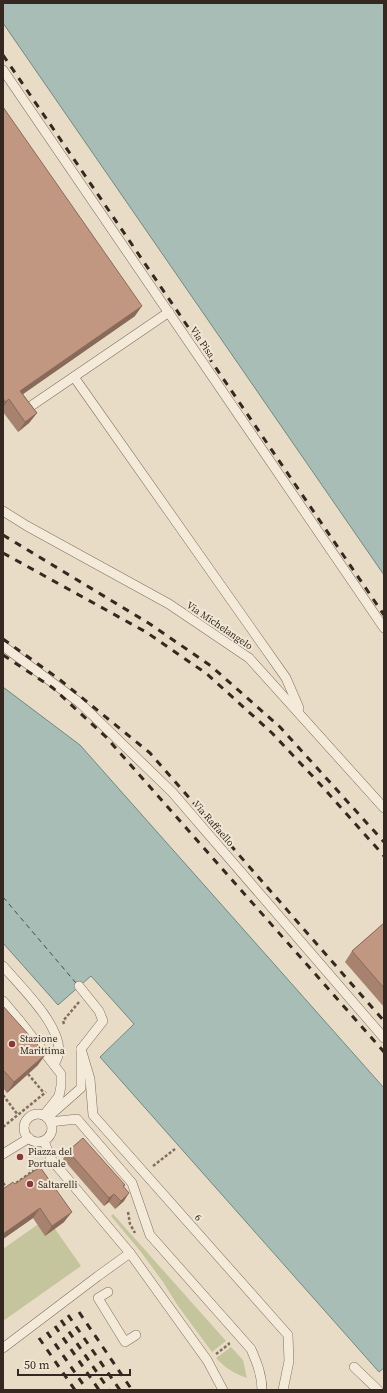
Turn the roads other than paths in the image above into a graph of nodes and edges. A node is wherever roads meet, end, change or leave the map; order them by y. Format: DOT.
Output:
graph roads {
  1 [pos="3,70"];
  2 [pos="169,312"];
  3 [pos="74,377"];
  4 [pos="31,406"];
  5 [pos="3,511"];
  6 [pos="384,628"];
  7 [pos="3,646"];
  8 [pos="302,715"];
  9 [pos="384,808"];
  10 [pos="3,966"];
  11 [pos="79,986"];
  12 [pos="3,1000"];
  13 [pos="384,1038"];
  14 [pos="81,1049"];
  15 [pos="54,1065"];
  16 [pos="47,1118"];
  17 [pos="29,1138"];
  18 [pos="44,1141"];
  19 [pos="3,1154"];
  20 [pos="130,1254"];
  21 [pos="108,1292"];
  22 [pos="136,1335"];
  23 [pos="3,1348"];
  24 [pos="354,1367"];
  25 [pos="223,1390"];
  26 [pos="262,1390"];
  27 [pos="283,1390"];
  28 [pos="378,1390"];
  1 -- 2 [label="lane, Via Pisa"];
  2 -- 3 [label="lane"];
  2 -- 6 [label="lane, Via Pisa"];
  3 -- 4 [label="lane"];
  3 -- 8 [label="lane"];
  5 -- 8 [label="lane, Via Michelangelo"];
  7 -- 13 [label="lane, Via Raffaello"];
  8 -- 9 [label="lane, Via Michelangelo"];
  10 -- 15 [label="lane"];
  11 -- 14 [label="lane"];
  12 -- 15 [label="lane"];
  14 -- 16 [label="lane"];
  14 -- 27 [label="lane, 6"];
  15 -- 16 [label="lane"];
  16 -- 17 [label="lane"];
  16 -- 18 [label="lane"];
  16 -- 26 [label="lane"];
  17 -- 18 [label="lane"];
  17 -- 19 [label="lane"];
  18 -- 20 [label="lane"];
  20 -- 23 [label="lane"];
  20 -- 25 [label="lane"];
  21 -- 22 [label="lane"];
  24 -- 28 [label="lane"];
}
